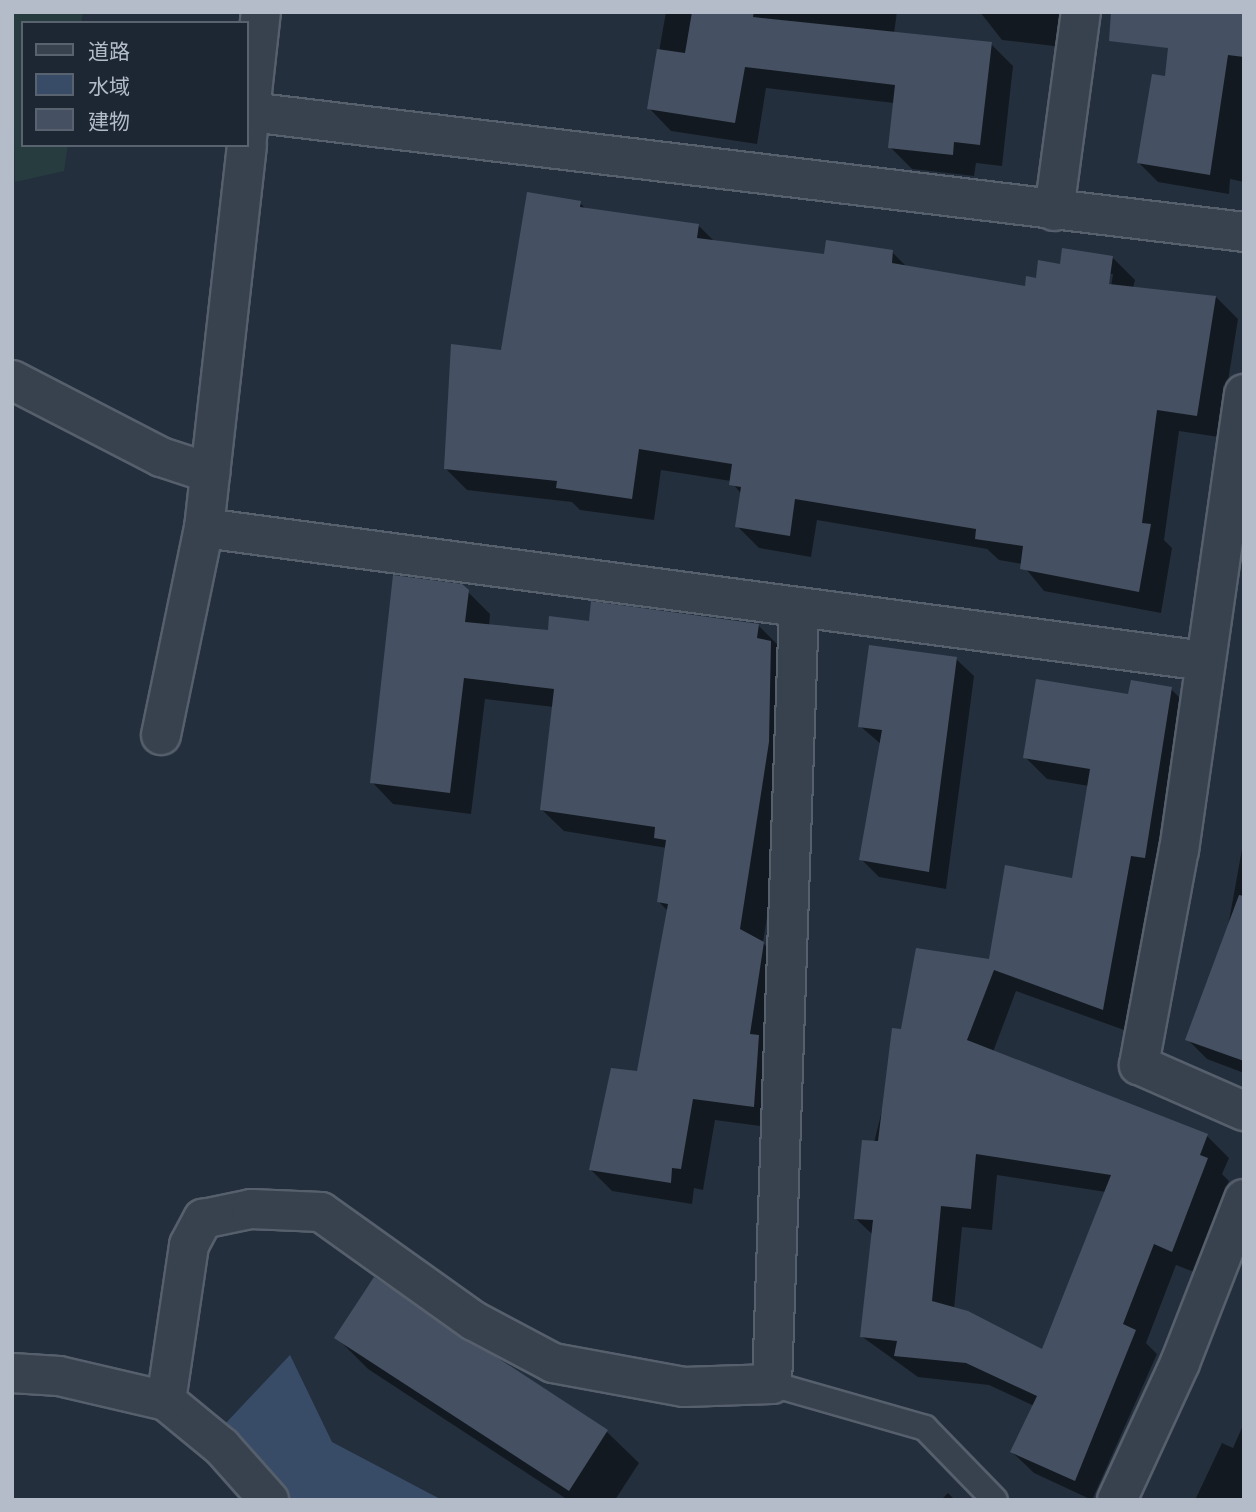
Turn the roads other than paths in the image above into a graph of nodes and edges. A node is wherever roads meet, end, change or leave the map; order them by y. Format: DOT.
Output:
graph roads {
  1 [pos="261,12"];
  2 [pos="1081,12"];
  3 [pos="248,134"];
  4 [pos="247,147"];
  5 [pos="1054,211"];
  6 [pos="1244,232"];
  7 [pos="12,380"];
  8 [pos="1244,394"];
  9 [pos="210,472"];
  10 [pos="204,528"];
  11 [pos="799,608"];
  12 [pos="1205,661"];
  13 [pos="161,734"];
  14 [pos="1244,1111"];
  15 [pos="1244,1199"];
  16 [pos="12,1373"];
  17 [pos="772,1384"];
  18 [pos="166,1401"];
  19 [pos="269,1500"];
  20 [pos="995,1500"];
  21 [pos="1117,1500"];
  1 -- 3 [label="street"];
  2 -- 5 [label="street"];
  3 -- 5 [label="street"];
  4 -- 9 [label="street"];
  5 -- 6 [label="street"];
  7 -- 9 [label="street"];
  8 -- 12 [label="street"];
  9 -- 10 [label="street"];
  10 -- 11 [label="street"];
  10 -- 13 [label="street"];
  11 -- 12 [label="street"];
  11 -- 17 [label="street"];
  12 -- 14 [label="street"];
  15 -- 21 [label="street"];
  16 -- 18 [label="street"];
  17 -- 18 [label="street"];
  17 -- 20 [label="lane"];
  18 -- 19 [label="street"];
}
